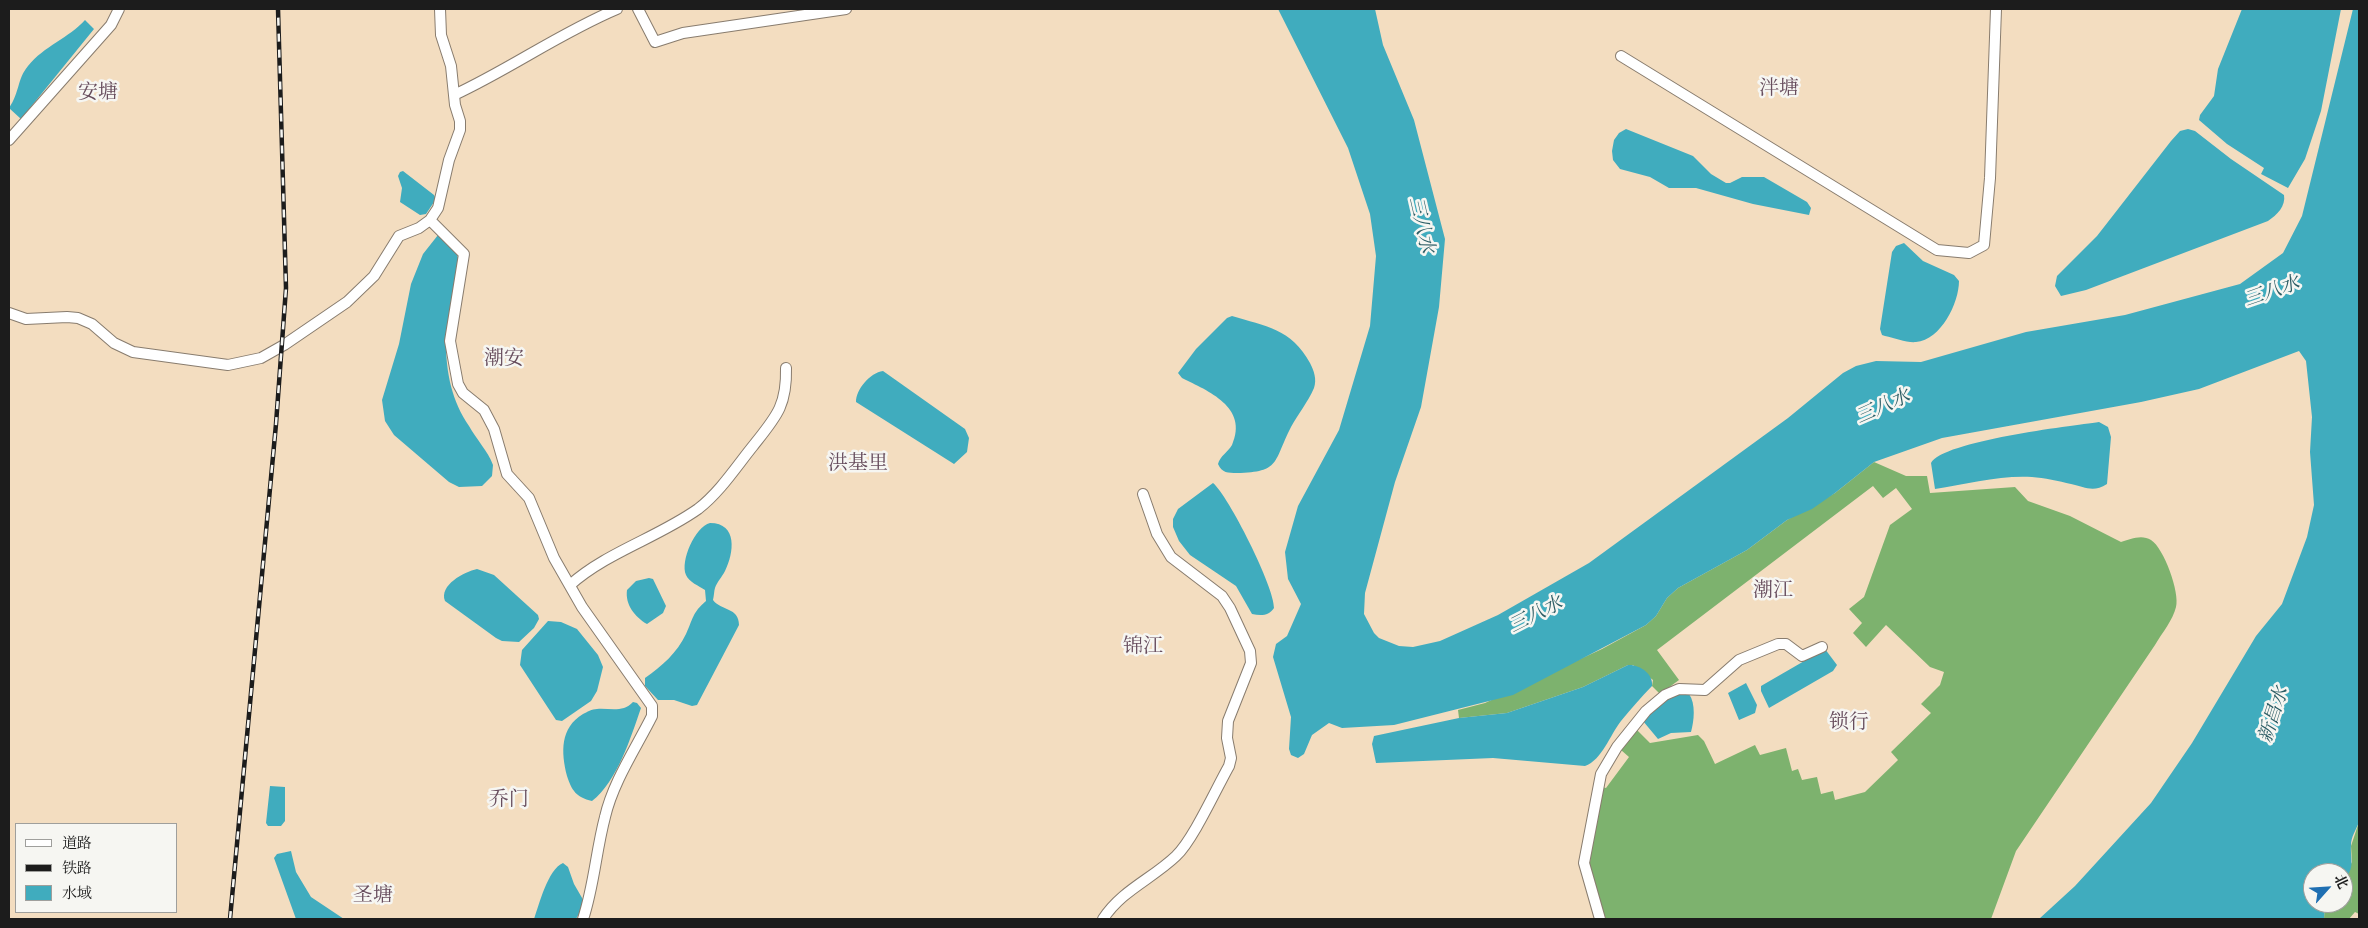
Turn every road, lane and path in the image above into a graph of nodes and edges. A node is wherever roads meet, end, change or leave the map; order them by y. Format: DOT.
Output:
graph roads {
  1 [pos="119,9"];
  2 [pos="440,9"];
  3 [pos="616,9"];
  4 [pos="638,9"];
  5 [pos="846,9"];
  6 [pos="1996,9"];
  7 [pos="1621,56"];
  8 [pos="454,95"];
  9 [pos="9,140"];
  10 [pos="430,220"];
  11 [pos="9,313"];
  12 [pos="786,368"];
  13 [pos="1143,494"];
  14 [pos="570,585"];
  15 [pos="1822,647"];
  16 [pos="583,919"];
  17 [pos="1103,919"];
  18 [pos="1600,919"];
  1 -- 9 [label="street"];
  2 -- 8 [label="street"];
  3 -- 8 [label="street"];
  4 -- 5 [label="street"];
  6 -- 7 [label="street"];
  8 -- 10 [label="street"];
  10 -- 11 [label="street"];
  10 -- 14 [label="street"];
  12 -- 14 [label="street"];
  13 -- 17 [label="street"];
  14 -- 16 [label="street"];
  15 -- 18 [label="street"];
}
